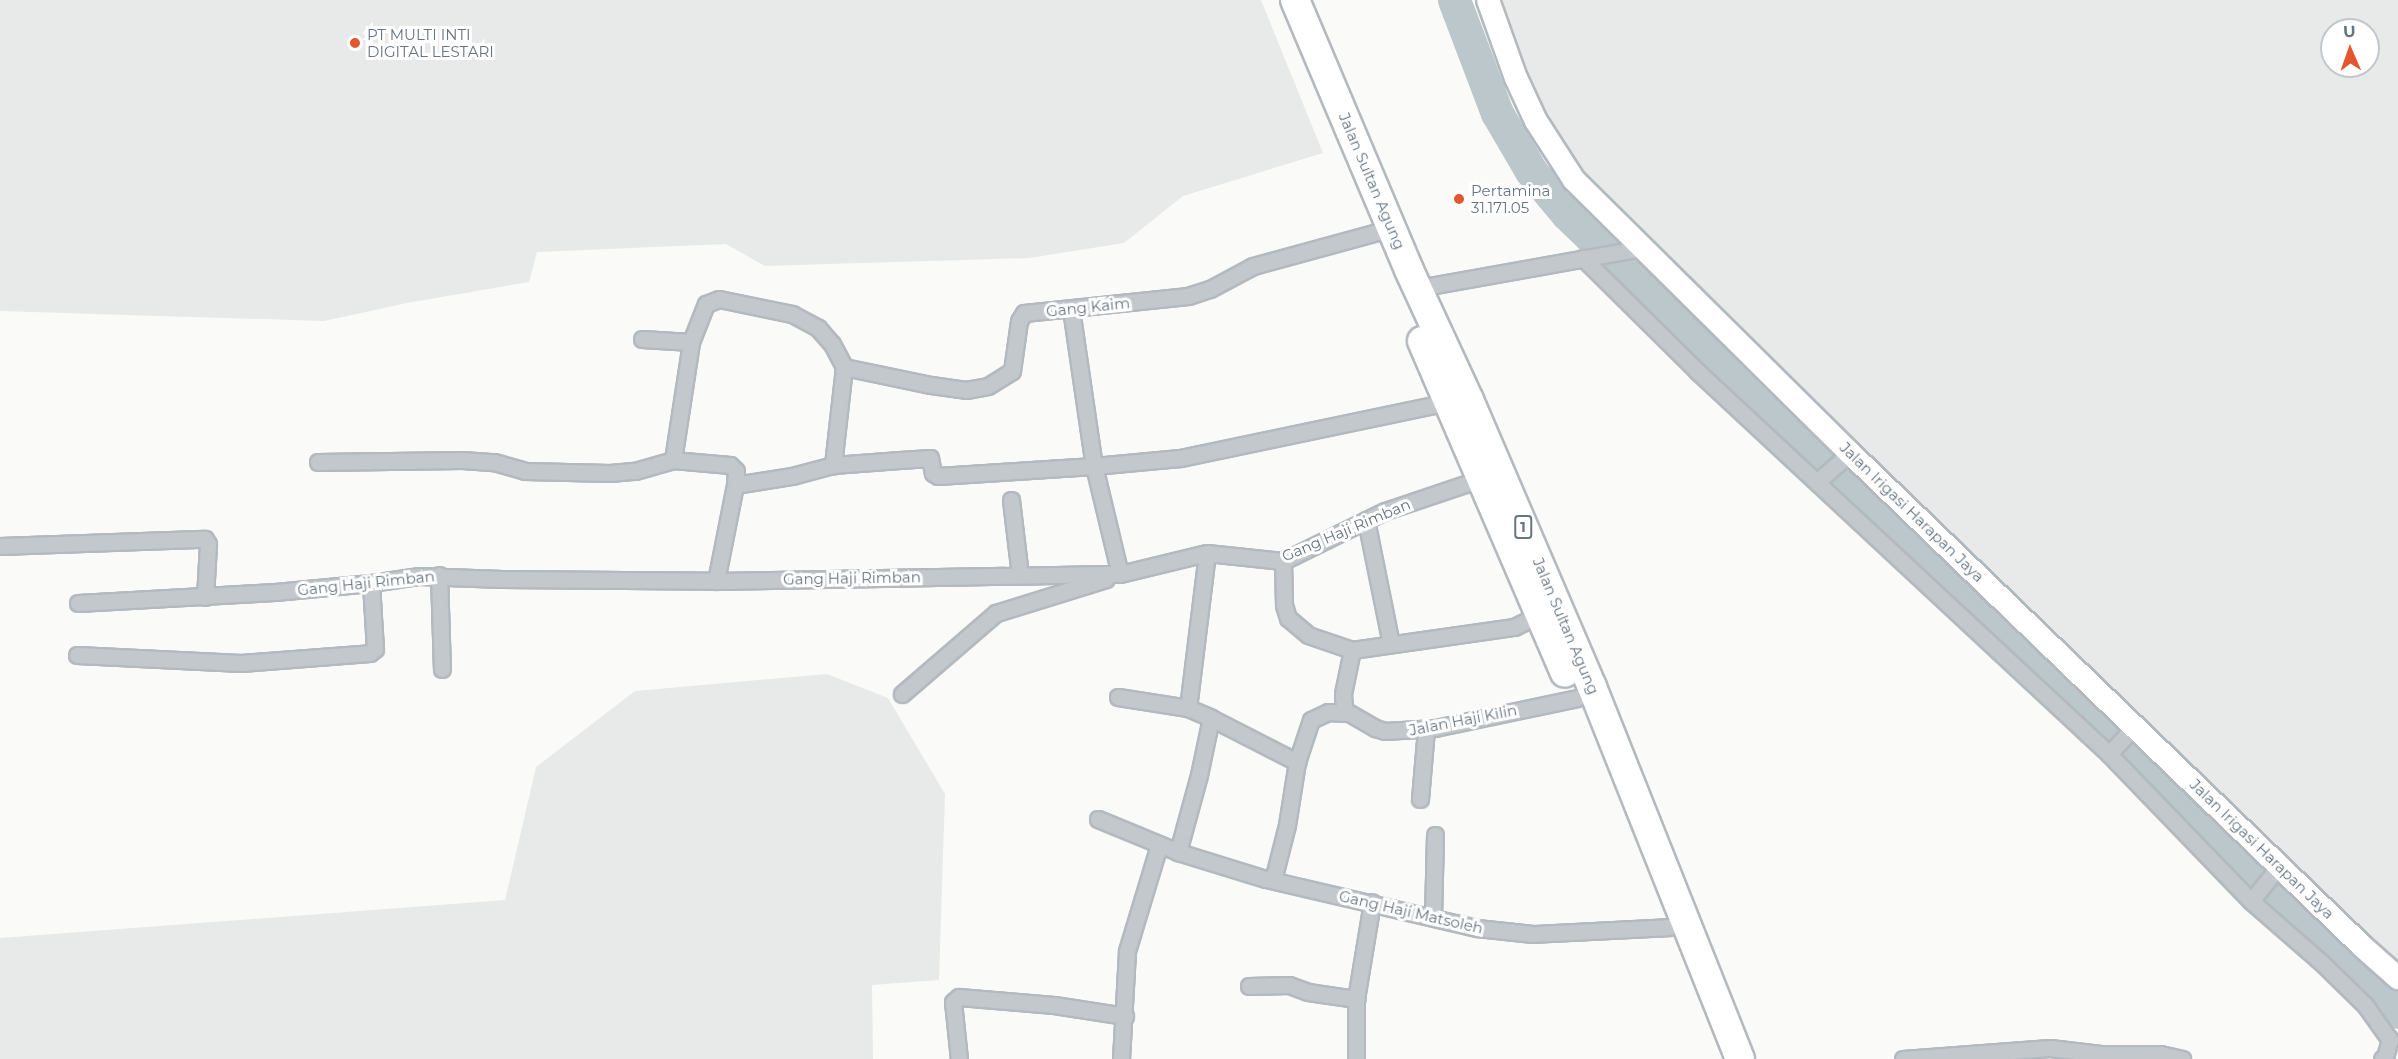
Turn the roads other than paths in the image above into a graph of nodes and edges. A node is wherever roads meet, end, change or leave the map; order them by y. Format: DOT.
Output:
graph roads {
  1 [pos="1277,0"];
  2 [pos="1295,0"];
  3 [pos="1488,0"];
  4 [pos="1384,230"];
  5 [pos="1634,249"];
  6 [pos="1583,258"];
  7 [pos="1419,288"];
  8 [pos="1071,309"];
  9 [pos="642,339"];
  10 [pos="691,342"];
  11 [pos="844,367"];
  12 [pos="1447,402"];
  13 [pos="1843,458"];
  14 [pos="673,460"];
  15 [pos="318,462"];
  16 [pos="833,465"];
  17 [pos="1094,466"];
  18 [pos="1821,478"];
  19 [pos="735,485"];
  20 [pos="1493,493"];
  21 [pos="1011,500"];
  22 [pos="1366,520"];
  23 [pos="0,546"];
  24 [pos="1207,553"];
  25 [pos="1283,561"];
  26 [pos="1120,574"];
  27 [pos="439,575"];
  28 [pos="1020,575"];
  29 [pos="716,581"];
  30 [pos="371,583"];
  31 [pos="205,597"];
  32 [pos="78,603"];
  33 [pos="1539,615"];
  34 [pos="1391,644"];
  35 [pos="1352,650"];
  36 [pos="77,655"];
  37 [pos="442,669"];
  38 [pos="902,694"];
  39 [pos="1118,697"];
  40 [pos="1577,698"];
  41 [pos="1188,708"];
  42 [pos="1346,713"];
  43 [pos="1211,718"];
  44 [pos="1426,729"];
  45 [pos="2132,729"];
  46 [pos="2111,752"];
  47 [pos="1297,762"];
  48 [pos="1420,798"];
  49 [pos="1098,819"];
  50 [pos="1435,836"];
  51 [pos="1159,845"];
  52 [pos="1178,852"];
  53 [pos="2278,868"];
  54 [pos="1273,880"];
  55 [pos="2254,897"];
  56 [pos="1372,902"];
  57 [pos="1433,917"];
  58 [pos="1669,927"];
  59 [pos="2398,978"];
  60 [pos="1249,986"];
  61 [pos="1356,999"];
  62 [pos="1125,1016"];
  63 [pos="2394,1037"];
  64 [pos="958,1059"];
  65 [pos="1121,1059"];
  66 [pos="1356,1059"];
  67 [pos="1721,1059"];
  68 [pos="1740,1059"];
  69 [pos="1903,1059"];
  70 [pos="2182,1059"];
  71 [pos="2382,1059"];
  1 -- 4 [label="highway, Jalan Sultan Agung / 1"];
  2 -- 4 [label="highway, Jalan Sultan Agung / 1"];
  3 -- 5 [label="street, Jalan Irigasi Harapan Jaya"];
  4 -- 7 [label="highway, Jalan Sultan Agung / 1"];
  4 -- 8 [label="street, Gang Kaim"];
  4 -- 12 [label="highway, Jalan Sultan Agung / 1"];
  5 -- 6 [label="street"];
  5 -- 13 [label="street, Jalan Irigasi Harapan Jaya"];
  6 -- 7 [label="street"];
  6 -- 18 [label="street"];
  7 -- 20 [label="highway, Jalan Sultan Agung / 1"];
  8 -- 11 [label="street, Gang Kaim"];
  8 -- 17 [label="street"];
  9 -- 10 [label="street"];
  10 -- 11 [label="street"];
  10 -- 14 [label="street"];
  11 -- 16 [label="street"];
  12 -- 17 [label="street"];
  12 -- 20 [label="highway, Jalan Sultan Agung / 1"];
  13 -- 18 [label="street"];
  13 -- 45 [label="street, Jalan Irigasi Harapan Jaya"];
  14 -- 15 [label="street"];
  14 -- 19 [label="street"];
  16 -- 17 [label="street"];
  16 -- 19 [label="street"];
  17 -- 26 [label="street"];
  18 -- 46 [label="street"];
  19 -- 29 [label="street"];
  20 -- 22 [label="street, Gang Haji Rimban"];
  20 -- 33 [label="highway, Jalan Sultan Agung / 1"];
  20 -- 68 [label="highway, Jalan Sultan Agung / 1"];
  21 -- 28 [label="street"];
  22 -- 25 [label="street, Gang Haji Rimban"];
  22 -- 34 [label="street"];
  23 -- 31 [label="street"];
  24 -- 25 [label="street, Gang Haji Rimban"];
  24 -- 26 [label="street, Gang Haji Rimban"];
  24 -- 41 [label="street"];
  25 -- 35 [label="street"];
  26 -- 28 [label="street, Gang Haji Rimban"];
  26 -- 38 [label="street"];
  27 -- 29 [label="street, Gang Haji Rimban"];
  27 -- 30 [label="street, Gang Haji Rimban"];
  27 -- 37 [label="street"];
  28 -- 29 [label="street, Gang Haji Rimban"];
  30 -- 31 [label="street, Gang Haji Rimban"];
  30 -- 36 [label="street"];
  31 -- 32 [label="street, Gang Haji Rimban"];
  33 -- 34 [label="street"];
  33 -- 40 [label="highway, Jalan Sultan Agung / 1"];
  34 -- 35 [label="street"];
  35 -- 42 [label="street"];
  39 -- 41 [label="street"];
  40 -- 44 [label="street, Jalan Haji Kilin"];
  40 -- 58 [label="highway, Jalan Sultan Agung / 1"];
  41 -- 43 [label="street"];
  42 -- 44 [label="street, Jalan Haji Kilin"];
  42 -- 47 [label="street"];
  43 -- 47 [label="street"];
  43 -- 52 [label="street"];
  44 -- 48 [label="street"];
  45 -- 46 [label="street"];
  45 -- 53 [label="street, Jalan Irigasi Harapan Jaya"];
  46 -- 55 [label="street"];
  47 -- 54 [label="street"];
  49 -- 51 [label="street, Gang Haji Matsoleh"];
  50 -- 57 [label="street"];
  51 -- 52 [label="street, Gang Haji Matsoleh"];
  51 -- 62 [label="street"];
  52 -- 54 [label="street, Gang Haji Matsoleh"];
  53 -- 55 [label="street"];
  53 -- 59 [label="street, Jalan Irigasi Harapan Jaya"];
  54 -- 56 [label="street, Gang Haji Matsoleh"];
  55 -- 63 [label="street"];
  56 -- 57 [label="street, Gang Haji Matsoleh"];
  56 -- 61 [label="street"];
  57 -- 58 [label="street, Gang Haji Matsoleh"];
  58 -- 67 [label="highway, Jalan Sultan Agung / 1"];
  60 -- 61 [label="street"];
  61 -- 66 [label="street"];
  62 -- 64 [label="street"];
  62 -- 65 [label="street"];
  63 -- 71 [label="street"];
  69 -- 70 [label="street"];
}
